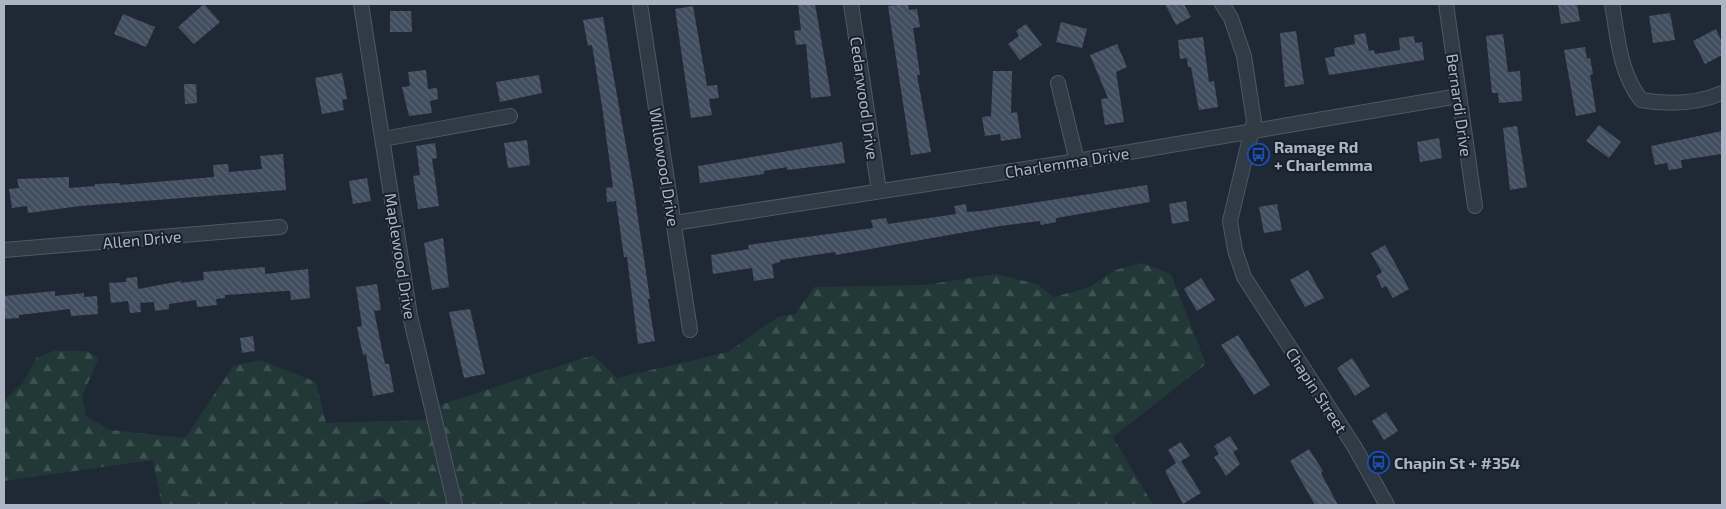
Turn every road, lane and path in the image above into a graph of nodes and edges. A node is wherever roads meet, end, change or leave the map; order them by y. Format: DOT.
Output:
graph roads {
  1 [pos="361,4"];
  2 [pos="640,4"];
  3 [pos="851,4"];
  4 [pos="1222,4"];
  5 [pos="1446,4"];
  6 [pos="1612,4"];
  7 [pos="1058,83"];
  8 [pos="1722,93"];
  9 [pos="1459,96"];
  10 [pos="510,116"];
  11 [pos="1253,132"];
  12 [pos="382,139"];
  13 [pos="1077,160"];
  14 [pos="879,191"];
  15 [pos="1474,206"];
  16 [pos="674,223"];
  17 [pos="280,227"];
  18 [pos="4,250"];
  19 [pos="690,330"];
  20 [pos="455,505"];
  21 [pos="1387,505"];
  1 -- 12 [label="street, Maplewood Drive"];
  2 -- 16 [label="street, Willowood Drive"];
  3 -- 14 [label="street, Cedarwood Drive"];
  4 -- 11 [label="street, Chapin Street"];
  5 -- 9 [label="street, Bernardi Drive"];
  6 -- 8 [label="street"];
  7 -- 13 [label="street"];
  9 -- 11 [label="street, Charlemma Drive"];
  9 -- 15 [label="street, Bernardi Drive"];
  10 -- 12 [label="street"];
  11 -- 13 [label="street, Charlemma Drive"];
  11 -- 21 [label="street, Chapin Street"];
  12 -- 20 [label="street, Maplewood Drive"];
  13 -- 14 [label="street, Charlemma Drive"];
  14 -- 16 [label="street, Charlemma Drive"];
  16 -- 19 [label="street, Willowood Drive"];
  17 -- 18 [label="street, Allen Drive"];
}
